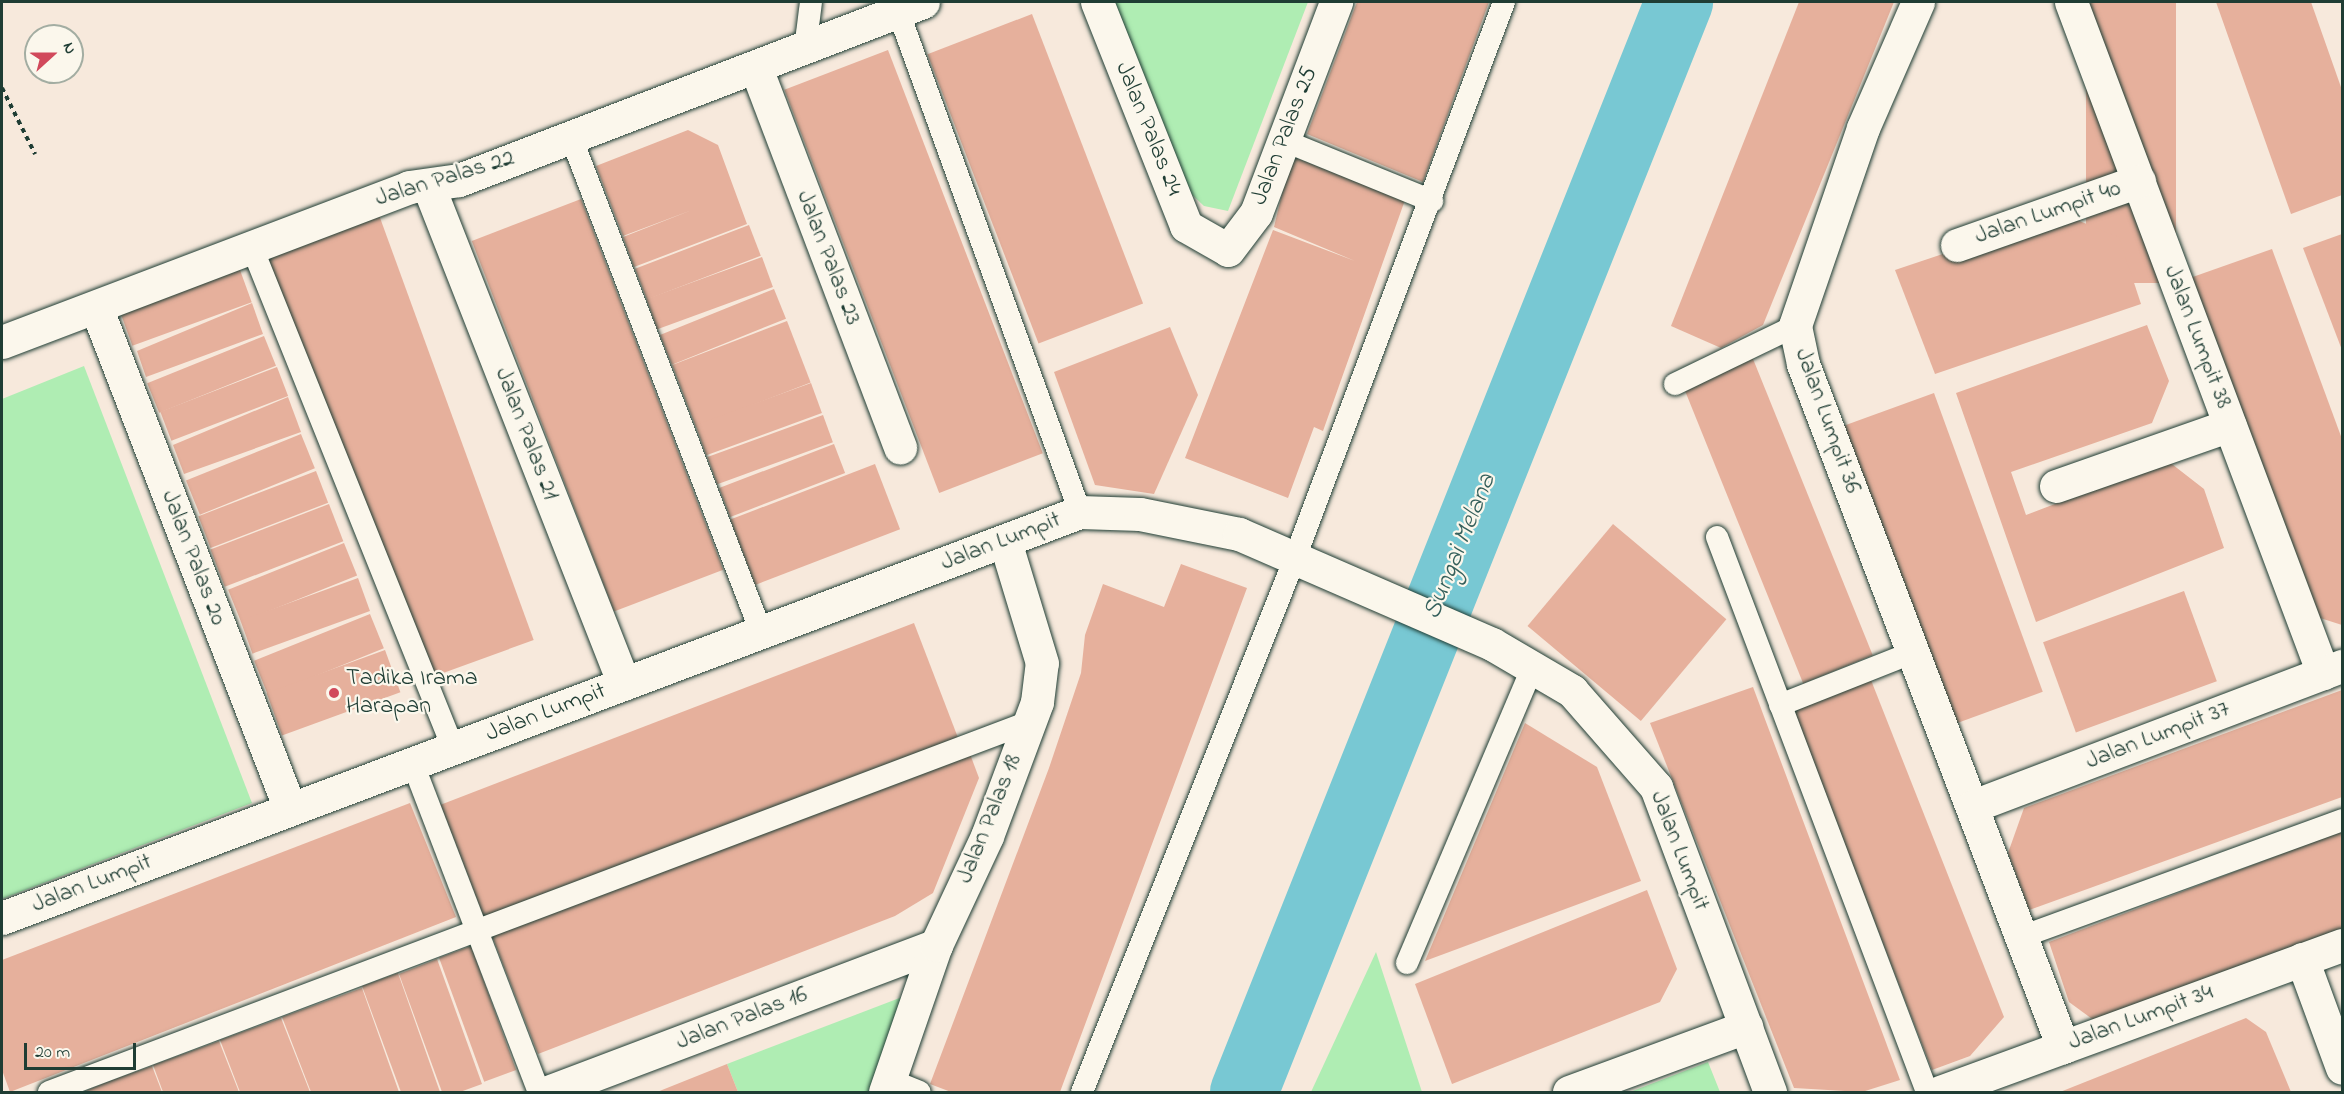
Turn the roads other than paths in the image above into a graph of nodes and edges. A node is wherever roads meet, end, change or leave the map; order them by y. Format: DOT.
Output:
graph roads {
  1 [pos="811,2"];
  2 [pos="1097,2"];
  3 [pos="1336,2"];
  4 [pos="1504,2"];
  5 [pos="1918,2"];
  6 [pos="2072,2"];
  7 [pos="911,6"];
  8 [pos="805,49"];
  9 [pos="756,68"];
  10 [pos="571,137"];
  11 [pos="1285,141"];
  12 [pos="2139,181"];
  13 [pos="428,185"];
  14 [pos="1432,201"];
  15 [pos="1957,244"];
  16 [pos="251,245"];
  17 [pos="1214,246"];
  18 [pos="96,307"];
  19 [pos="1795,326"];
  20 [pos="2,342"];
  21 [pos="1675,384"];
  22 [pos="2230,425"];
  23 [pos="900,448"];
  24 [pos="2056,486"];
  25 [pos="1080,512"];
  26 [pos="1717,537"];
  27 [pos="1005,541"];
  28 [pos="1295,558"];
  29 [pos="761,632"];
  30 [pos="1914,652"];
  31 [pos="1532,669"];
  32 [pos="2333,669"];
  33 [pos="624,684"];
  34 [pos="1780,705"];
  35 [pos="1029,722"];
  36 [pos="453,748"];
  37 [pos="413,764"];
  38 [pos="1973,806"];
  39 [pos="290,809"];
  40 [pos="2343,820"];
  41 [pos="2,918"];
  42 [pos="477,932"];
  43 [pos="2021,937"];
  44 [pos="936,945"];
  45 [pos="2343,945"];
  46 [pos="2302,960"];
  47 [pos="1407,963"];
  48 [pos="1746,1027"];
  49 [pos="2063,1047"];
  50 [pos="2343,1068"];
  51 [pos="887,1086"];
  52 [pos="49,1092"];
  53 [pos="539,1092"];
  54 [pos="548,1092"];
  55 [pos="920,1092"];
  56 [pos="1082,1092"];
  57 [pos="1569,1092"];
  58 [pos="1770,1092"];
  59 [pos="1927,1092"];
  60 [pos="1940,1092"];
  1 -- 8 [label="lane"];
  2 -- 17 [label="street, Jalan Palas 24"];
  3 -- 11 [label="street, Jalan Palas 25"];
  4 -- 14 [label="lane"];
  5 -- 19 [label="street, Jalan Lumpit 36"];
  6 -- 12 [label="street, Jalan Lumpit 38"];
  7 -- 8 [label="street, Jalan Palas 22"];
  7 -- 25 [label="lane"];
  8 -- 9 [label="street, Jalan Palas 22"];
  9 -- 10 [label="street, Jalan Palas 22"];
  9 -- 23 [label="street, Jalan Palas 23"];
  10 -- 13 [label="street, Jalan Palas 22"];
  10 -- 29 [label="lane"];
  11 -- 14 [label="lane"];
  11 -- 17 [label="street, Jalan Palas 25"];
  12 -- 15 [label="street, Jalan Lumpit 40"];
  12 -- 22 [label="street, Jalan Lumpit 38"];
  13 -- 16 [label="street, Jalan Palas 22"];
  13 -- 33 [label="street, Jalan Palas 21"];
  14 -- 28 [label="lane"];
  16 -- 18 [label="street, Jalan Palas 22"];
  16 -- 36 [label="lane"];
  18 -- 20 [label="street, Jalan Palas 22"];
  18 -- 39 [label="street, Jalan Palas 20"];
  19 -- 21 [label="lane"];
  19 -- 30 [label="street, Jalan Lumpit 36"];
  22 -- 24 [label="street"];
  22 -- 32 [label="street, Jalan Lumpit 38"];
  25 -- 27 [label="street, Jalan Lumpit"];
  25 -- 28 [label="street, Jalan Lumpit"];
  26 -- 34 [label="lane"];
  27 -- 29 [label="street, Jalan Lumpit"];
  27 -- 35 [label="street, Jalan Palas 18"];
  28 -- 31 [label="street, Jalan Lumpit"];
  28 -- 56 [label="lane"];
  29 -- 33 [label="street, Jalan Lumpit"];
  30 -- 34 [label="lane"];
  30 -- 38 [label="street, Jalan Lumpit 36"];
  31 -- 47 [label="lane"];
  31 -- 48 [label="street, Jalan Lumpit"];
  32 -- 38 [label="street, Jalan Lumpit 37"];
  33 -- 36 [label="street, Jalan Lumpit"];
  34 -- 59 [label="lane"];
  35 -- 42 [label="lane"];
  35 -- 44 [label="street, Jalan Palas 18"];
  36 -- 37 [label="street, Jalan Lumpit"];
  37 -- 39 [label="street, Jalan Lumpit"];
  37 -- 42 [label="lane"];
  38 -- 43 [label="street, Jalan Lumpit 36"];
  39 -- 41 [label="street, Jalan Lumpit"];
  40 -- 43 [label="lane"];
  42 -- 52 [label="lane"];
  42 -- 53 [label="lane"];
  43 -- 49 [label="street, Jalan Lumpit 36"];
  44 -- 51 [label="street, Jalan Palas 18"];
  44 -- 54 [label="street, Jalan Palas 16"];
  45 -- 46 [label="street, Jalan Lumpit 34"];
  46 -- 49 [label="street, Jalan Lumpit 34"];
  46 -- 50 [label="street"];
  48 -- 57 [label="street"];
  48 -- 58 [label="street, Jalan Lumpit"];
  49 -- 60 [label="street, Jalan Lumpit 34"];
  51 -- 55 [label="lane"];
}
